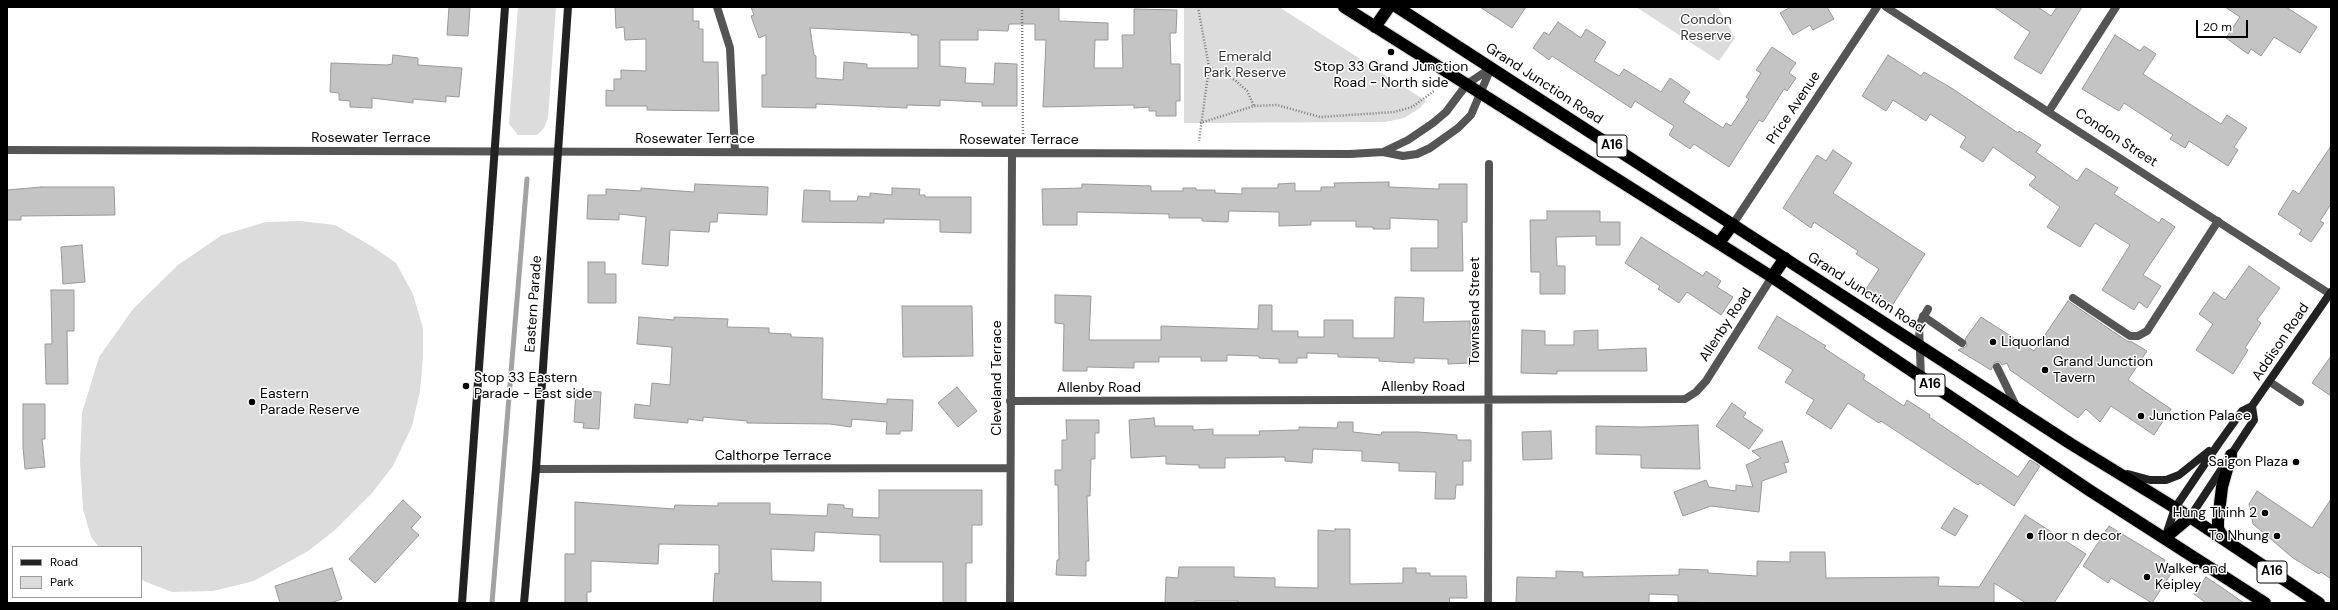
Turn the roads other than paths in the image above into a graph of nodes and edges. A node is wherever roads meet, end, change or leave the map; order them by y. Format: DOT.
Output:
graph roads {
  1 [pos="505,7"];
  2 [pos="568,7"];
  3 [pos="717,7"];
  4 [pos="1344,7"];
  5 [pos="1388,7"];
  6 [pos="1397,7"];
  7 [pos="1877,7"];
  8 [pos="1886,7"];
  9 [pos="2116,7"];
  10 [pos="1375,27"];
  11 [pos="1491,68"];
  12 [pos="1467,84"];
  13 [pos="1481,93"];
  14 [pos="2049,111"];
  15 [pos="7,150"];
  16 [pos="494,152"];
  17 [pos="558,152"];
  18 [pos="735,152"];
  19 [pos="1383,152"];
  20 [pos="1012,153"];
  21 [pos="1489,164"];
  22 [pos="2218,220"];
  23 [pos="1733,224"];
  24 [pos="1719,244"];
  25 [pos="1785,258"];
  26 [pos="1772,277"];
  27 [pos="2331,293"];
  28 [pos="2073,298"];
  29 [pos="1962,343"];
  30 [pos="1919,344"];
  31 [pos="1997,367"];
  32 [pos="1920,378"];
  33 [pos="2270,382"];
  34 [pos="1488,400"];
  35 [pos="1010,401"];
  36 [pos="2300,402"];
  37 [pos="2252,406"];
  38 [pos="2017,408"];
  39 [pos="2219,443"];
  40 [pos="2071,444"];
  41 [pos="2232,455"];
  42 [pos="1010,468"];
  43 [pos="536,469"];
  44 [pos="2175,508"];
  45 [pos="2190,517"];
  46 [pos="2165,538"];
  47 [pos="2227,542"];
  48 [pos="462,603"];
  49 [pos="524,603"];
  50 [pos="1010,603"];
  51 [pos="1488,603"];
  52 [pos="2265,603"];
  53 [pos="2317,603"];
  1 -- 16 [label="main road"];
  2 -- 17 [label="main road, Eastern Parade"];
  3 -- 18 [label="street"];
  4 -- 10 [label="highway, A16"];
  5 -- 10 [label="highway"];
  6 -- 11 [label="highway, Grand Junction Road / A16"];
  7 -- 23 [label="street, Price Avenue"];
  8 -- 14 [label="street, Condon Street"];
  9 -- 14 [label="street"];
  10 -- 12 [label="highway, A16"];
  11 -- 12 [label="street, Rosewater Terrace"];
  11 -- 13 [label="street, Rosewater Terrace"];
  11 -- 23 [label="highway, Grand Junction Road / A16"];
  12 -- 13 [label="highway, A16"];
  12 -- 19 [label="street, Rosewater Terrace"];
  13 -- 19 [label="street, Rosewater Terrace"];
  13 -- 24 [label="highway, A16"];
  14 -- 22 [label="street, Condon Street"];
  15 -- 16 [label="street, Rosewater Terrace"];
  16 -- 17 [label="street, Rosewater Terrace"];
  16 -- 48 [label="main road"];
  17 -- 18 [label="street, Rosewater Terrace"];
  17 -- 43 [label="main road, Eastern Parade"];
  18 -- 20 [label="street, Rosewater Terrace"];
  19 -- 20 [label="street, Rosewater Terrace"];
  20 -- 35 [label="street, Cleveland Terrace"];
  21 -- 34 [label="street, Townsend Street"];
  22 -- 27 [label="street, Condon Street"];
  22 -- 28 [label="street"];
  23 -- 24 [label="highway"];
  23 -- 25 [label="highway, Grand Junction Road / A16"];
  24 -- 26 [label="highway, A16"];
  25 -- 26 [label="highway"];
  25 -- 30 [label="highway, Grand Junction Road / A16"];
  26 -- 32 [label="highway, A16"];
  26 -- 34 [label="street, Allenby Road"];
  27 -- 33 [label="main road, Addison Road"];
  29 -- 30 [label="street"];
  30 -- 32 [label="street"];
  30 -- 38 [label="highway, Grand Junction Road / A16"];
  31 -- 38 [label="street"];
  32 -- 46 [label="highway, A16"];
  33 -- 36 [label="street"];
  33 -- 37 [label="main road, Addison Road"];
  34 -- 35 [label="street, Allenby Road"];
  34 -- 51 [label="street, Townsend Street"];
  35 -- 42 [label="street, Cleveland Terrace"];
  37 -- 39 [label="main road, Addison Road"];
  37 -- 41 [label="main road"];
  38 -- 40 [label="highway, Grand Junction Road / A16"];
  39 -- 40 [label="main road"];
  39 -- 44 [label="main road, Addison Road"];
  40 -- 44 [label="highway, Grand Junction Road / A16"];
  41 -- 45 [label="main road"];
  41 -- 47 [label="highway"];
  42 -- 43 [label="street, Calthorpe Terrace"];
  42 -- 50 [label="street, Cleveland Terrace"];
  43 -- 49 [label="main road, Eastern Parade"];
  44 -- 45 [label="highway, Grand Junction Road / A16"];
  44 -- 46 [label="main road, Addison Road"];
  45 -- 46 [label="highway"];
  45 -- 47 [label="highway, Grand Junction Road / A16"];
  46 -- 52 [label="highway, A16"];
  47 -- 53 [label="highway, Grand Junction Road / A16"];
}
